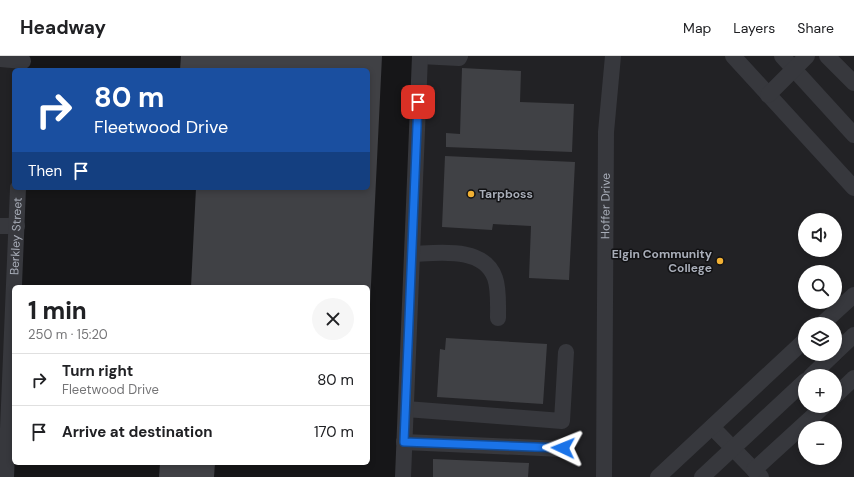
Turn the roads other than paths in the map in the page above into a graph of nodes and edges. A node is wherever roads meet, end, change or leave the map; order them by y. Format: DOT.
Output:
graph roads {
  1 [pos="420,56"];
  2 [pos="460,56"];
  3 [pos="613,56"];
  4 [pos="733,56"];
  5 [pos="782,56"];
  6 [pos="807,56"];
  7 [pos="827,56"];
  8 [pos="0,59"];
  9 [pos="23,62"];
  10 [pos="794,69"];
  11 [pos="854,83"];
  12 [pos="768,94"];
  13 [pos="854,135"];
  14 [pos="854,188"];
  15 [pos="18,190"];
  16 [pos="0,226"];
  17 [pos="17,226"];
  18 [pos="412,254"];
  19 [pos="854,295"];
  20 [pos="830,317"];
  21 [pos="498,318"];
  22 [pos="798,347"];
  23 [pos="566,352"];
  24 [pos="5,357"];
  25 [pos="825,361"];
  26 [pos="818,369"];
  27 [pos="854,378"];
  28 [pos="798,388"];
  29 [pos="842,389"];
  30 [pos="406,409"];
  31 [pos="817,413"];
  32 [pos="712,427"];
  33 [pos="404,442"];
  34 [pos="563,448"];
  35 [pos="734,448"];
  36 [pos="757,474"];
  37 [pos="6,477"];
  38 [pos="403,477"];
  39 [pos="604,477"];
  40 [pos="658,477"];
  41 [pos="702,477"];
  1 -- 2 [label="street"];
  1 -- 18 [label="street"];
  3 -- 39 [label="street, Hoffer Drive"];
  4 -- 12 [label="street"];
  5 -- 10 [label="street"];
  6 -- 10 [label="street"];
  7 -- 11 [label="street"];
  8 -- 9 [label="street"];
  10 -- 12 [label="street"];
  10 -- 13 [label="street"];
  12 -- 14 [label="street"];
  15 -- 17 [label="street, Berkley Street"];
  16 -- 17 [label="street"];
  17 -- 24 [label="street, Berkley Street"];
  18 -- 21 [label="street"];
  18 -- 30 [label="street"];
  19 -- 20 [label="street"];
  22 -- 32 [label="street"];
  23 -- 30 [label="street"];
  24 -- 37 [label="street, Berkley Street"];
  25 -- 26 [label="street"];
  27 -- 29 [label="street"];
  28 -- 35 [label="street"];
  30 -- 33 [label="street"];
  31 -- 36 [label="street"];
  32 -- 35 [label="street"];
  32 -- 40 [label="street"];
  33 -- 34 [label="street"];
  33 -- 38 [label="street"];
  35 -- 36 [label="street"];
  35 -- 41 [label="street"];
}
